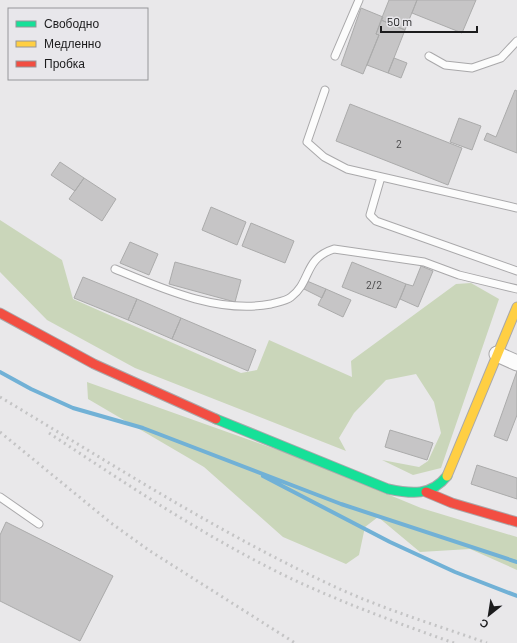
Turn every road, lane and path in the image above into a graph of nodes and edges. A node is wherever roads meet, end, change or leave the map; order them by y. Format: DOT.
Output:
graph roads {
  1 [pos="359,0"];
  2 [pos="517,41"];
  3 [pos="335,56"];
  4 [pos="428,56"];
  5 [pos="325,90"];
  6 [pos="381,177"];
  7 [pos="517,208"];
  8 [pos="115,269"];
  9 [pos="517,271"];
  10 [pos="517,289"];
  11 [pos="517,307"];
  12 [pos="0,313"];
  13 [pos="497,354"];
  14 [pos="517,362"];
  15 [pos="426,492"];
  16 [pos="0,497"];
  17 [pos="517,522"];
  18 [pos="39,524"];
  1 -- 3 [label="lane"];
  2 -- 4 [label="lane"];
  5 -- 6 [label="lane"];
  6 -- 7 [label="lane"];
  6 -- 9 [label="lane"];
  8 -- 10 [label="lane"];
  11 -- 13 [label="street"];
  12 -- 15 [label="street"];
  13 -- 14 [label="street"];
  13 -- 15 [label="street"];
  15 -- 17 [label="street"];
  16 -- 18 [label="lane"];
}
